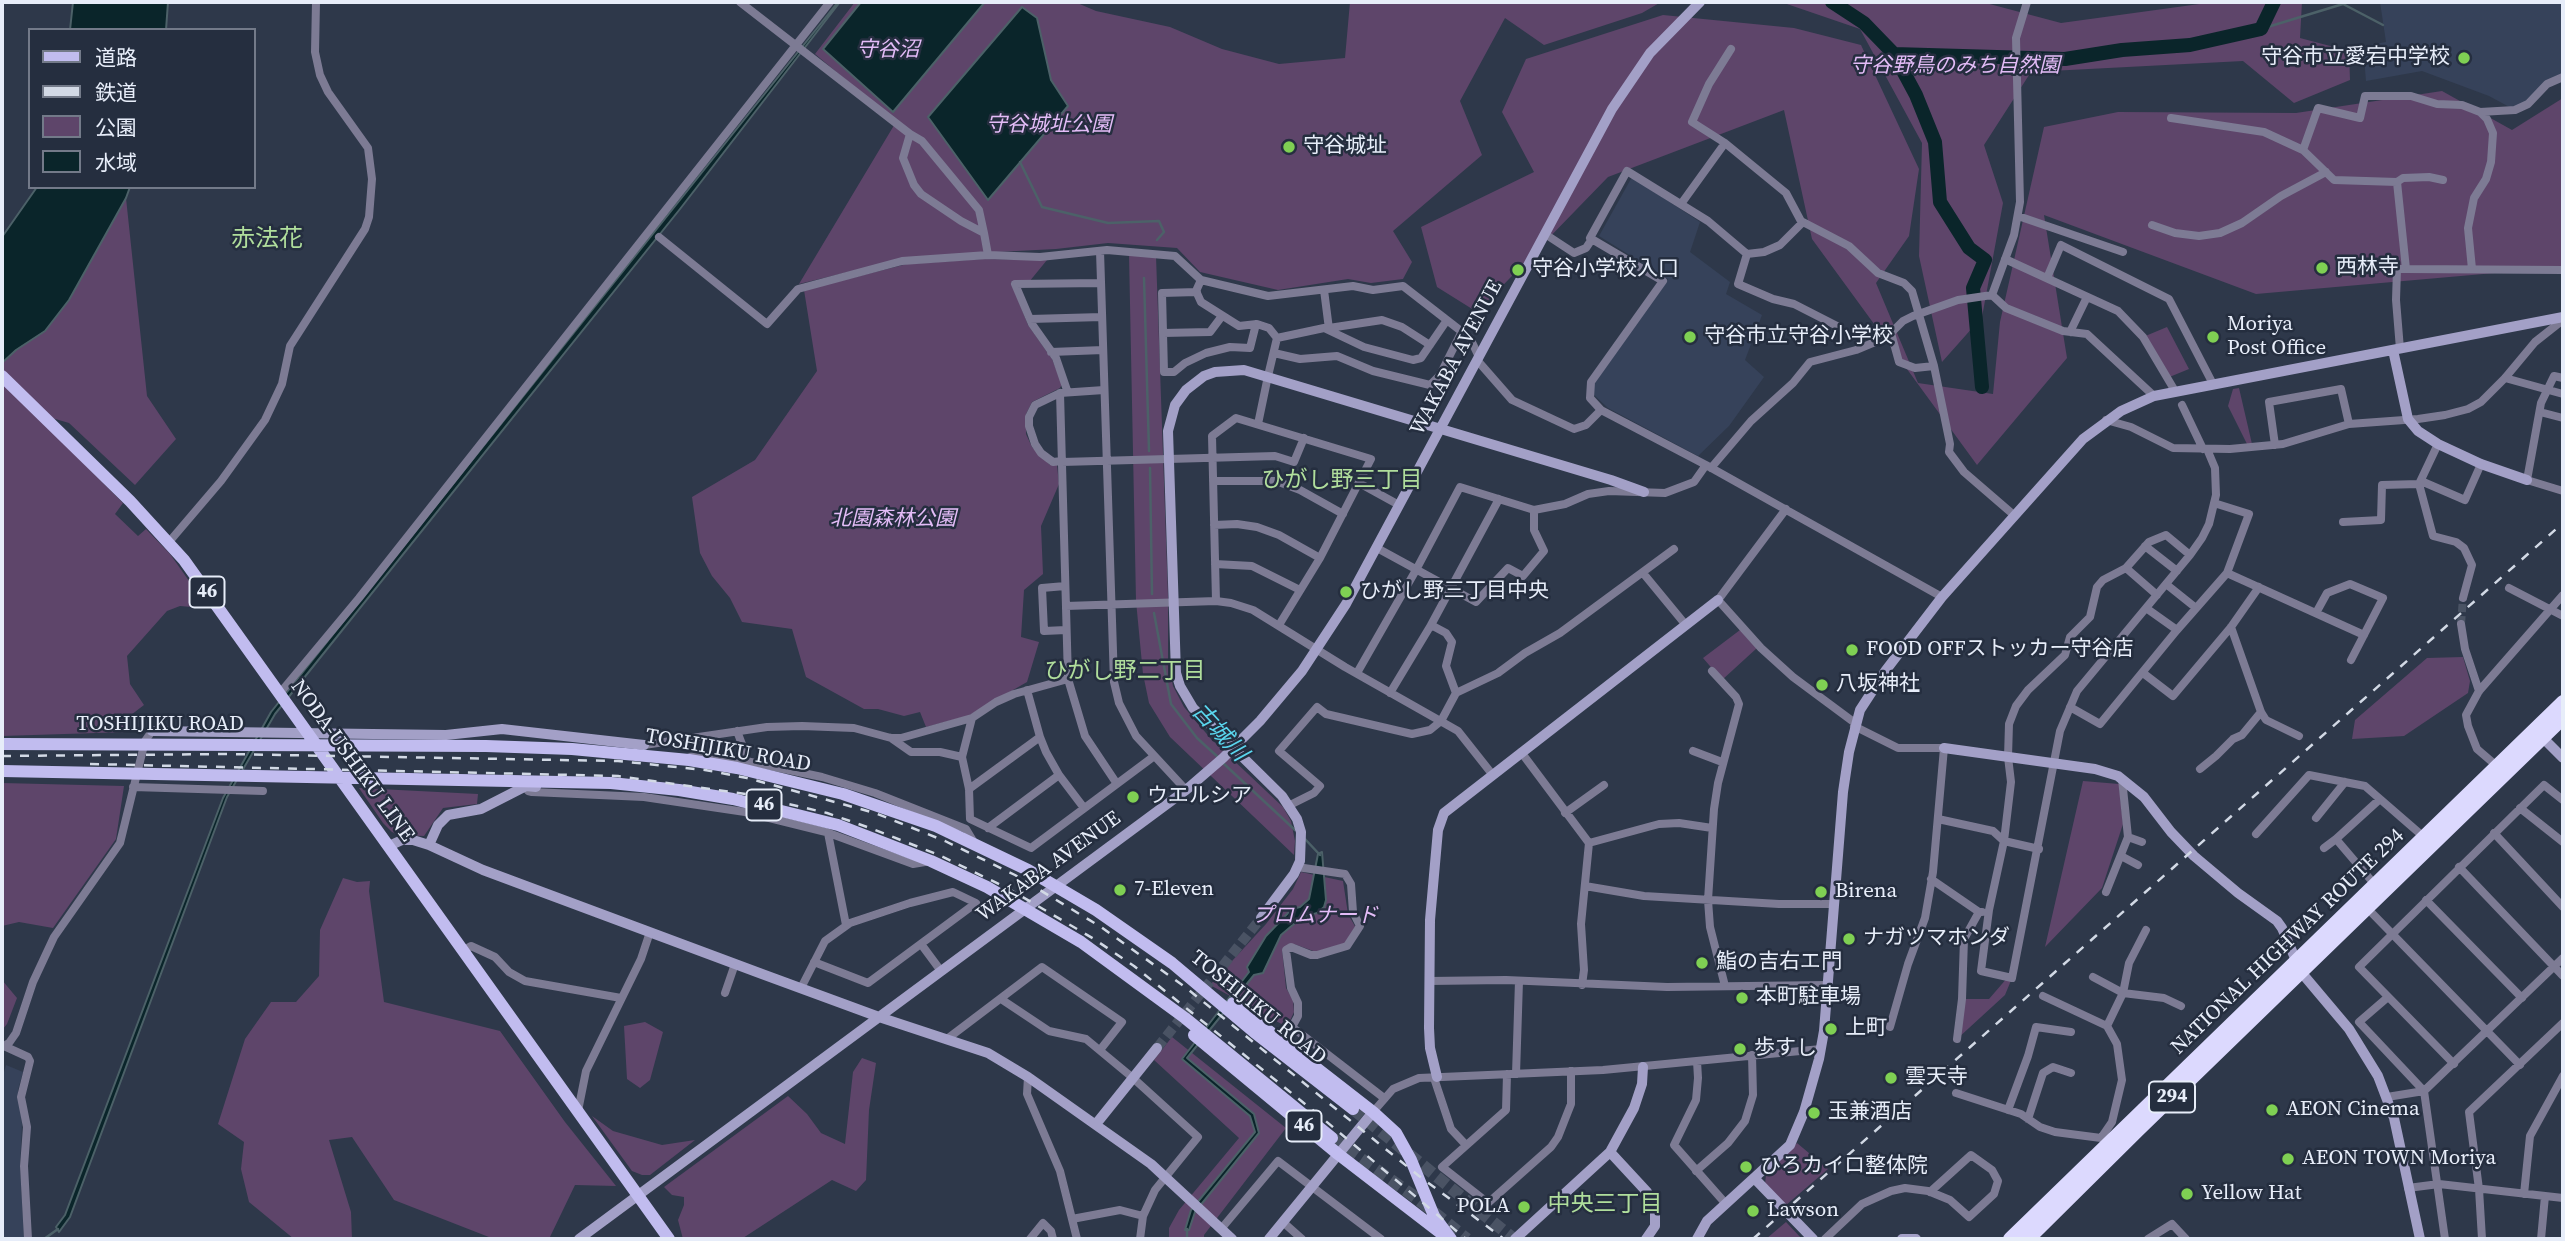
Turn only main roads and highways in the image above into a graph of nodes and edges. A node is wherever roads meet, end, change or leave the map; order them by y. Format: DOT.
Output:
graph roads {
  1 [pos="2,376"];
  2 [pos="2563,702"];
  3 [pos="2563,718"];
  4 [pos="2538,734"];
  5 [pos="2,744"];
  6 [pos="2,771"];
  7 [pos="1143,941"];
  8 [pos="2299,968"];
  9 [pos="1166,1004"];
  10 [pos="1353,1109"];
  11 [pos="1332,1138"];
  12 [pos="2108,1146"];
  13 [pos="669,1239"];
  14 [pos="2010,1239"];
  15 [pos="2028,1239"];
  1 -- 13 [label="main road, NODA-USHIKU LINE / 46"];
  2 -- 4 [label="highway, NATIONAL HIGHWAY ROUTE 294 / 294"];
  3 -- 4 [label="highway, NATIONAL HIGHWAY ROUTE 294 / 294"];
  4 -- 8 [label="highway, NATIONAL HIGHWAY ROUTE 294 / 294"];
  4 -- 8 [label="highway, NATIONAL HIGHWAY ROUTE 294 / 294"];
  5 -- 7 [label="main road, TOSHIJIKU ROAD / 46"];
  6 -- 9 [label="main road, 46"];
  7 -- 9 [label="main road, 46"];
  7 -- 10 [label="main road, TOSHIJIKU ROAD / 46"];
  8 -- 12 [label="highway, NATIONAL HIGHWAY ROUTE 294 / 294"];
  9 -- 11 [label="main road, 46"];
  12 -- 14 [label="highway, NATIONAL HIGHWAY ROUTE 294 / 294"];
  12 -- 15 [label="highway, NATIONAL HIGHWAY ROUTE 294 / 294"];
}
